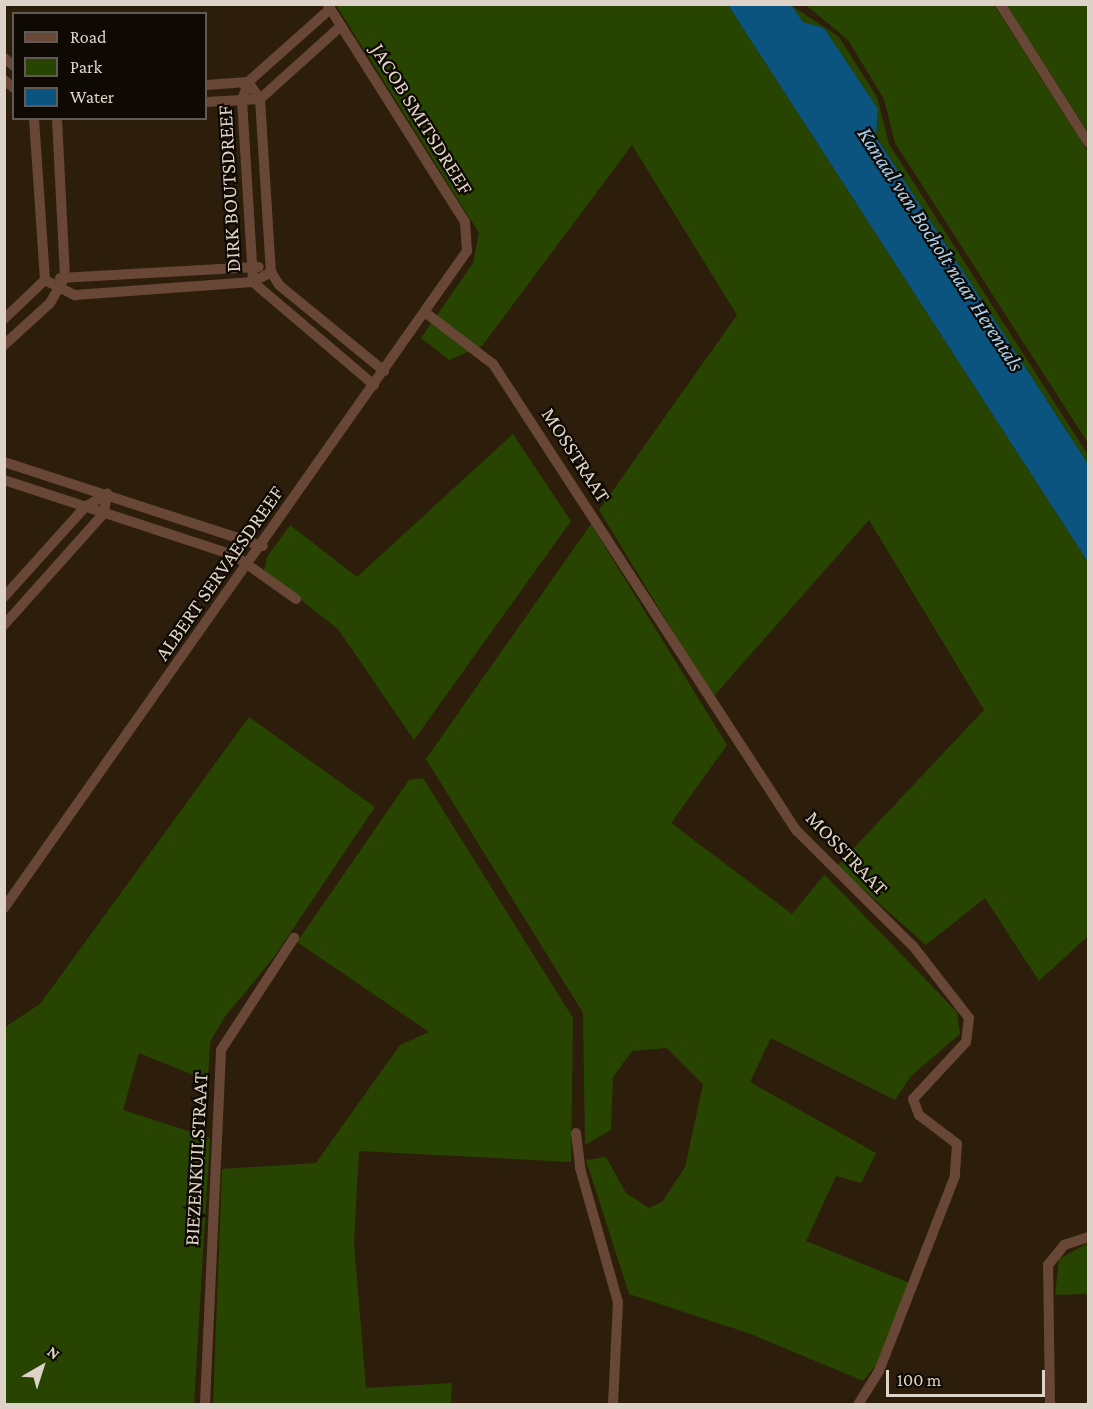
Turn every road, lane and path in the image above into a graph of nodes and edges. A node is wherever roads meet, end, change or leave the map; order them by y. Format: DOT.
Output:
graph roads {
  1 [pos="1000,4"];
  2 [pos="329,7"];
  3 [pos="341,26"];
  4 [pos="248,82"];
  5 [pos="207,85"];
  6 [pos="260,99"];
  7 [pos="242,100"];
  8 [pos="207,102"];
  9 [pos="34,120"];
  10 [pos="57,120"];
  11 [pos="1089,142"];
  12 [pos="464,258"];
  13 [pos="253,264"];
  14 [pos="271,272"];
  15 [pos="65,277"];
  16 [pos="45,280"];
  17 [pos="253,282"];
  18 [pos="60,290"];
  19 [pos="426,313"];
  20 [pos="4,319"];
  21 [pos="4,345"];
  22 [pos="384,371"];
  23 [pos="374,386"];
  24 [pos="4,462"];
  25 [pos="4,480"];
  26 [pos="107,494"];
  27 [pos="85,507"];
  28 [pos="104,513"];
  29 [pos="263,546"];
  30 [pos="249,565"];
  31 [pos="4,597"];
  32 [pos="296,599"];
  33 [pos="4,625"];
  34 [pos="4,908"];
  35 [pos="294,938"];
  36 [pos="576,1132"];
  37 [pos="1089,1237"];
  38 [pos="205,1404"];
  39 [pos="613,1404"];
  40 [pos="858,1404"];
  41 [pos="1050,1404"];
  1 -- 11 [label="street"];
  2 -- 3 [label="street, JACOB SMITSDREEF"];
  2 -- 4 [label="street, DIRK BOUTSDREEF"];
  3 -- 6 [label="street, DIRK BOUTSDREEF"];
  3 -- 12 [label="street, JACOB SMITSDREEF"];
  4 -- 5 [label="street"];
  4 -- 6 [label="street"];
  4 -- 7 [label="street, DIRK BOUTSDREEF"];
  6 -- 7 [label="street"];
  6 -- 14 [label="street, DIRK BOUTSDREEF"];
  7 -- 8 [label="street"];
  7 -- 13 [label="street, DIRK BOUTSDREEF"];
  9 -- 16 [label="street"];
  10 -- 15 [label="street"];
  12 -- 19 [label="street, ALBERT SERVAESDREEF"];
  13 -- 14 [label="street"];
  13 -- 15 [label="street"];
  13 -- 17 [label="street, DIRK BOUTSDREEF"];
  14 -- 17 [label="street"];
  14 -- 22 [label="street, DIRK BOUTSDREEF"];
  15 -- 16 [label="street"];
  15 -- 18 [label="street"];
  16 -- 18 [label="street"];
  16 -- 20 [label="street"];
  17 -- 18 [label="street"];
  17 -- 23 [label="street, DIRK BOUTSDREEF"];
  18 -- 21 [label="street"];
  19 -- 22 [label="street, ALBERT SERVAESDREEF"];
  19 -- 40 [label="street, MOSSTRAAT"];
  22 -- 23 [label="street, ALBERT SERVAESDREEF"];
  23 -- 29 [label="street, ALBERT SERVAESDREEF"];
  24 -- 26 [label="street"];
  25 -- 27 [label="street"];
  26 -- 27 [label="street"];
  26 -- 28 [label="street"];
  26 -- 29 [label="street"];
  27 -- 28 [label="street"];
  27 -- 31 [label="street"];
  28 -- 30 [label="street"];
  28 -- 33 [label="street"];
  29 -- 30 [label="street, ALBERT SERVAESDREEF"];
  30 -- 32 [label="street"];
  30 -- 34 [label="street, ALBERT SERVAESDREEF"];
  35 -- 38 [label="street, BIEZENKUILSTRAAT"];
  36 -- 39 [label="street"];
  37 -- 41 [label="street"];
}
